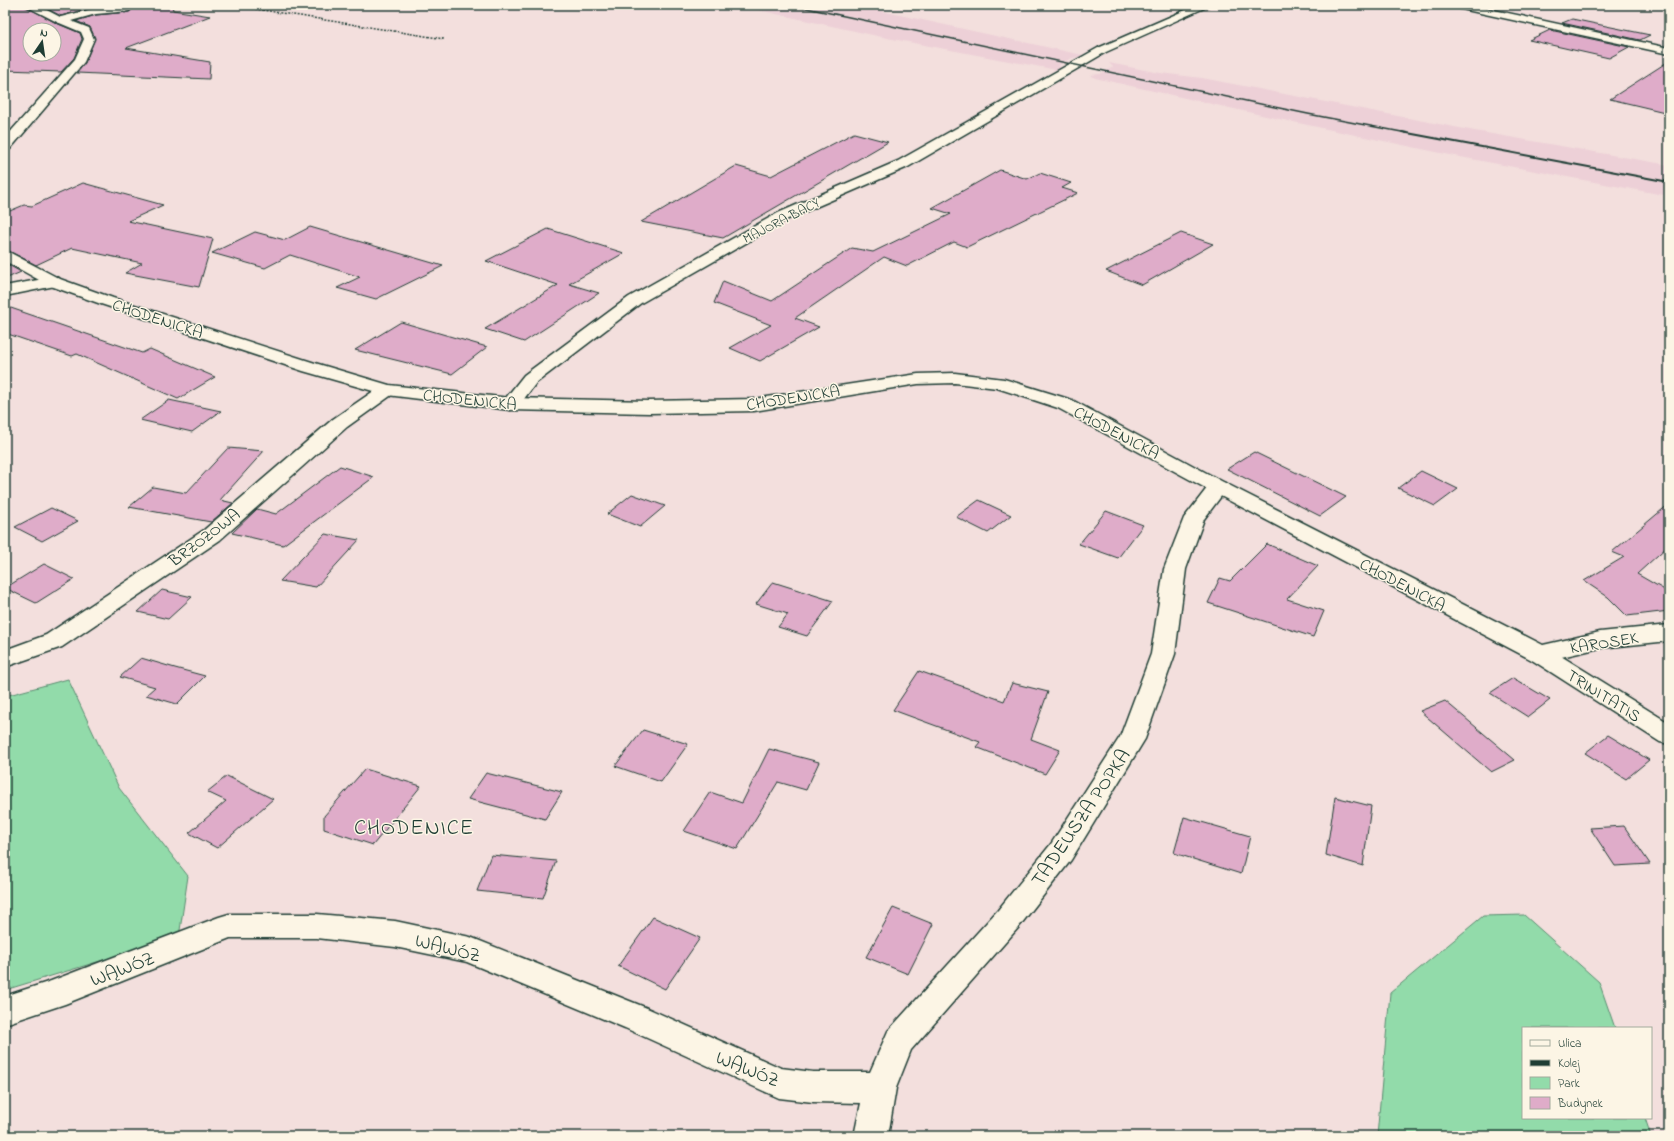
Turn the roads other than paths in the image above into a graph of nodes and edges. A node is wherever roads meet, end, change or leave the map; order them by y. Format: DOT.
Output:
graph roads {
  1 [pos="29,5"];
  2 [pos="1206,5"];
  3 [pos="1457,5"];
  4 [pos="128,7"];
  5 [pos="61,20"];
  6 [pos="106,22"];
  7 [pos="1669,51"];
  8 [pos="5,146"];
  9 [pos="5,255"];
  10 [pos="54,282"];
  11 [pos="5,291"];
  12 [pos="387,390"];
  13 [pos="510,404"];
  14 [pos="1218,487"];
  15 [pos="1669,633"];
  16 [pos="1540,654"];
  17 [pos="5,659"];
  18 [pos="1669,735"];
  19 [pos="5,1010"];
  20 [pos="880,1088"];
  21 [pos="871,1136"];
  1 -- 5 [label="street"];
  2 -- 13 [label="street, MAJORA BACY"];
  3 -- 7 [label="street"];
  4 -- 5 [label="street"];
  4 -- 6 [label="street"];
  5 -- 8 [label="street"];
  9 -- 10 [label="street, CHODENICKA"];
  10 -- 11 [label="street"];
  10 -- 12 [label="street, CHODENICKA"];
  12 -- 13 [label="street, CHODENICKA"];
  12 -- 17 [label="street, BRZOZOWA"];
  13 -- 14 [label="street, CHODENICKA"];
  14 -- 16 [label="street, CHODENICKA"];
  14 -- 20 [label="street, TADEUSZA POPKA"];
  15 -- 16 [label="street, KAROSEK"];
  16 -- 18 [label="street, TRINITATIS"];
  19 -- 20 [label="street, WĄWÓZ"];
  20 -- 21 [label="street, TADEUSZA POPKA"];
}
